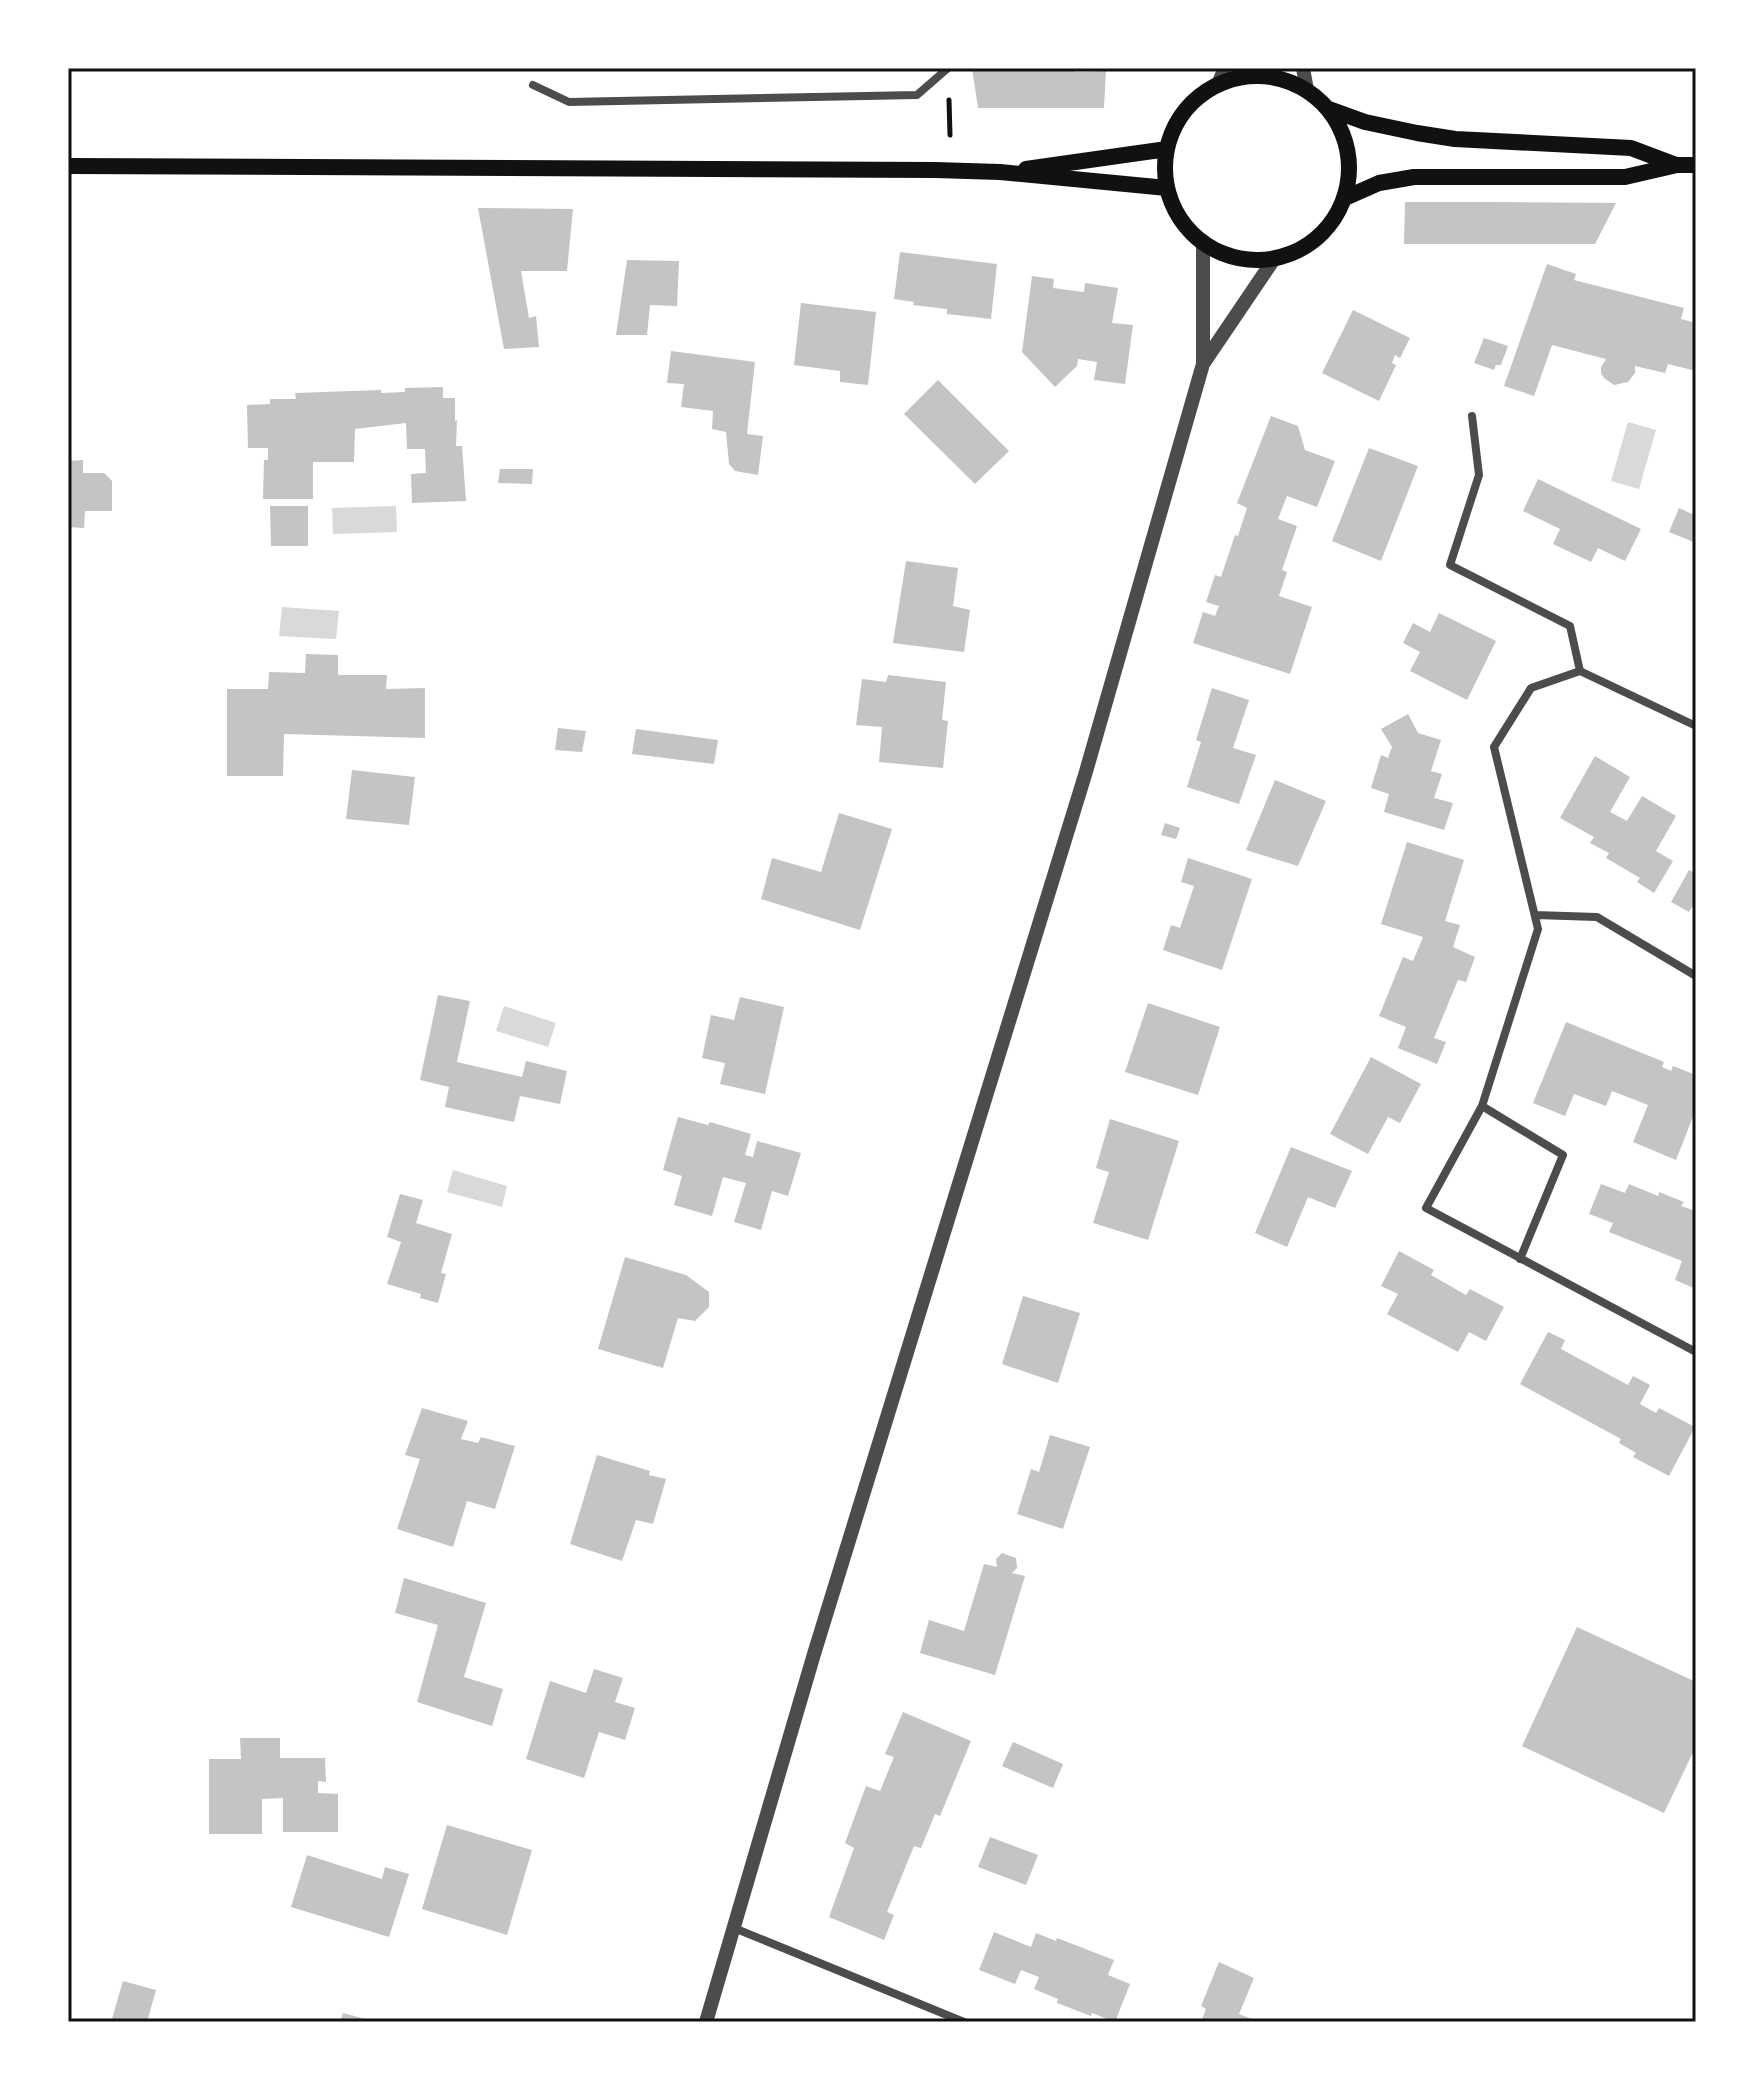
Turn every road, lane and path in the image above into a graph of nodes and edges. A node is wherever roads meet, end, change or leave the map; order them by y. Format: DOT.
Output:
graph roads {
  1 [pos="948,68"];
  2 [pos="1303,68"];
  3 [pos="1222,76"];
  4 [pos="533,85"];
  5 [pos="1307,90"];
  6 [pos="1329,109"];
  7 [pos="1167,149"];
  8 [pos="1677,165"];
  9 [pos="1696,165"];
  10 [pos="68,166"];
  11 [pos="1000,172"];
  12 [pos="1167,188"];
  13 [pos="1345,198"];
  14 [pos="1203,241"];
  15 [pos="1274,259"];
  16 [pos="1203,364"];
  17 [pos="1472,416"];
  18 [pos="1580,671"];
  19 [pos="1696,726"];
  20 [pos="1535,915"];
  21 [pos="1696,976"];
  22 [pos="1482,1106"];
  23 [pos="1520,1259"];
  24 [pos="1696,1352"];
  25 [pos="734,1928"];
  26 [pos="706,2022"];
  27 [pos="964,2022"];
  1 -- 4 [label="street"];
  2 -- 5 [label="street"];
  3 -- 5 [label="main road"];
  3 -- 7 [label="main road"];
  5 -- 6 [label="main road"];
  6 -- 8 [label="main road"];
  6 -- 13 [label="main road"];
  7 -- 11 [label="main road"];
  7 -- 12 [label="main road"];
  8 -- 9 [label="main road"];
  8 -- 13 [label="main road"];
  10 -- 11 [label="main road"];
  11 -- 12 [label="main road"];
  12 -- 14 [label="main road"];
  13 -- 15 [label="main road"];
  14 -- 15 [label="main road"];
  14 -- 16 [label="street"];
  15 -- 16 [label="street"];
  16 -- 25 [label="street"];
  17 -- 18 [label="street"];
  18 -- 19 [label="street"];
  18 -- 20 [label="street"];
  20 -- 21 [label="street"];
  20 -- 22 [label="street"];
  22 -- 23 [label="street"];
  22 -- 23 [label="street"];
  23 -- 24 [label="street"];
  25 -- 26 [label="street"];
  25 -- 27 [label="street"];
}
